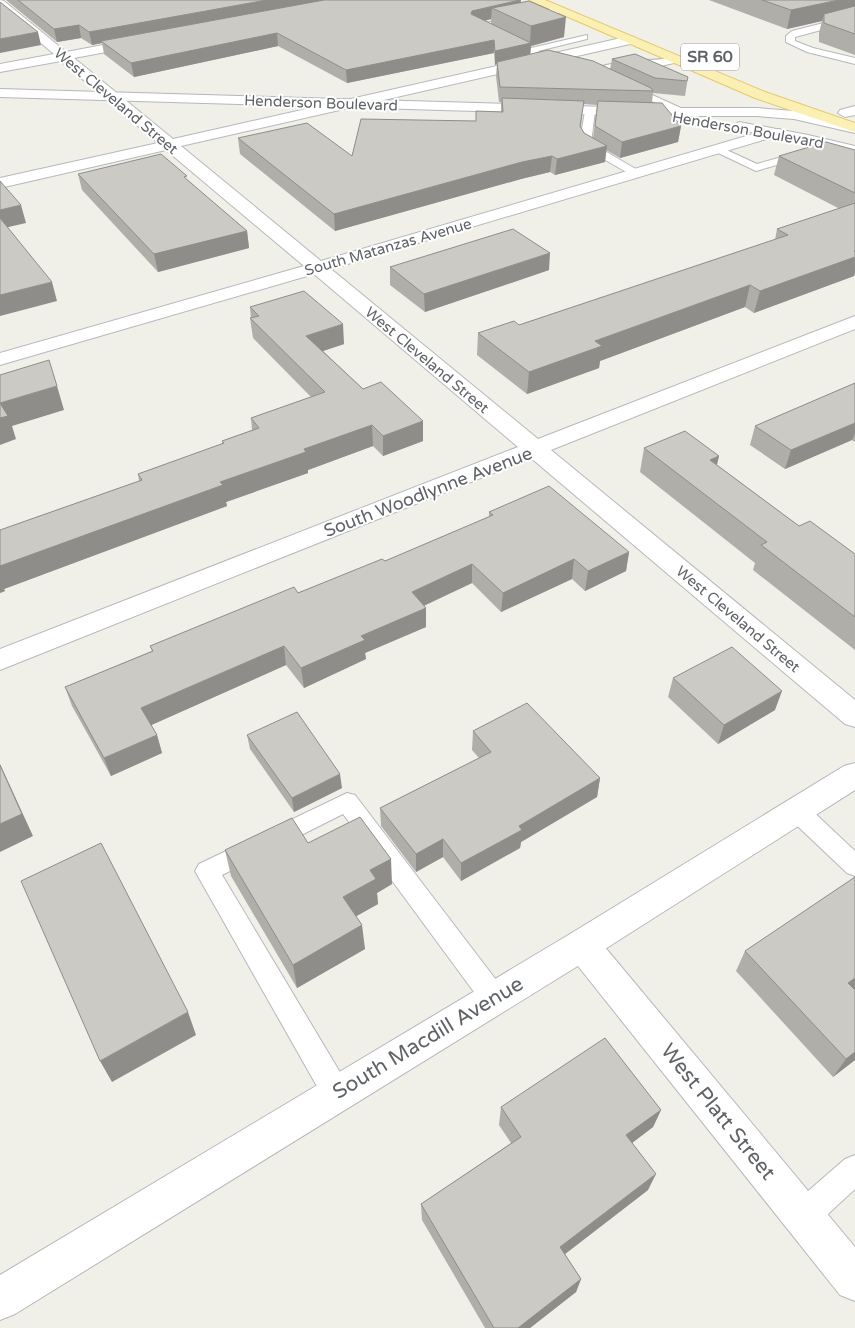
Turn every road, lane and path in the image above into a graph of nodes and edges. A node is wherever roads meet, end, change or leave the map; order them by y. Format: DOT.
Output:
graph roads {
  1 [pos="535,0"];
  2 [pos="0,3"];
  3 [pos="559,10"];
  4 [pos="536,14"];
  5 [pos="855,18"];
  6 [pos="553,22"];
  7 [pos="569,30"];
  8 [pos="151,40"];
  9 [pos="630,40"];
  10 [pos="827,45"];
  11 [pos="810,50"];
  12 [pos="529,51"];
  13 [pos="63,56"];
  14 [pos="546,59"];
  15 [pos="676,60"];
  16 [pos="855,61"];
  17 [pos="566,66"];
  18 [pos="0,68"];
  19 [pos="0,93"];
  20 [pos="110,96"];
  21 [pos="810,98"];
  22 [pos="351,104"];
  23 [pos="590,111"];
  24 [pos="680,111"];
  25 [pos="641,112"];
  26 [pos="852,115"];
  27 [pos="855,129"];
  28 [pos="775,132"];
  29 [pos="168,145"];
  30 [pos="718,149"];
  31 [pos="855,151"];
  32 [pos="855,165"];
  33 [pos="637,174"];
  34 [pos="0,183"];
  35 [pos="315,268"];
  36 [pos="855,322"];
  37 [pos="0,359"];
  38 [pos="535,450"];
  39 [pos="0,660"];
  40 [pos="855,716"];
  41 [pos="855,776"];
  42 [pos="797,811"];
  43 [pos="852,860"];
  44 [pos="582,945"];
  45 [pos="494,998"];
  46 [pos="338,1094"];
  47 [pos="855,1170"];
  48 [pos="803,1216"];
  49 [pos="855,1280"];
  50 [pos="0,1299"];
  1 -- 3 [label="main road, SR 60"];
  2 -- 13 [label="street, West Cleveland Street"];
  3 -- 4 [label="lane"];
  3 -- 9 [label="main road, SR 60"];
  4 -- 6 [label="lane"];
  4 -- 12 [label="lane"];
  5 -- 11 [label="lane"];
  7 -- 12 [label="lane"];
  8 -- 13 [label="street"];
  9 -- 14 [label="street"];
  9 -- 15 [label="main road, SR 60"];
  10 -- 11 [label="lane"];
  11 -- 16 [label="lane"];
  12 -- 14 [label="lane"];
  13 -- 18 [label="street"];
  13 -- 20 [label="street, West Cleveland Street"];
  14 -- 17 [label="lane"];
  14 -- 22 [label="street"];
  15 -- 24 [label="lane"];
  15 -- 27 [label="main road, SR 60"];
  19 -- 20 [label="street, Henderson Boulevard"];
  20 -- 22 [label="street, Henderson Boulevard"];
  20 -- 29 [label="street, West Cleveland Street"];
  21 -- 26 [label="main road"];
  22 -- 23 [label="street, Henderson Boulevard"];
  22 -- 29 [label="street"];
  23 -- 25 [label="street, Henderson Boulevard"];
  23 -- 33 [label="lane"];
  24 -- 25 [label="street, Henderson Boulevard"];
  24 -- 27 [label="street, Henderson Boulevard"];
  25 -- 28 [label="street, Henderson Boulevard"];
  28 -- 30 [label="street, South Matanzas Avenue"];
  28 -- 31 [label="street, Henderson Boulevard"];
  29 -- 34 [label="street"];
  29 -- 35 [label="street, West Cleveland Street"];
  30 -- 32 [label="lane"];
  30 -- 33 [label="street, South Matanzas Avenue"];
  33 -- 35 [label="street, South Matanzas Avenue"];
  35 -- 37 [label="street, South Matanzas Avenue"];
  35 -- 38 [label="street, West Cleveland Street"];
  36 -- 38 [label="street, South Woodlynne Avenue"];
  38 -- 39 [label="street, South Woodlynne Avenue"];
  38 -- 40 [label="street, West Cleveland Street"];
  41 -- 42 [label="street, South Macdill Avenue"];
  42 -- 43 [label="lane"];
  42 -- 44 [label="street, South Macdill Avenue"];
  44 -- 45 [label="street, South Macdill Avenue"];
  44 -- 48 [label="street, West Platt Street"];
  45 -- 46 [label="street, South Macdill Avenue"];
  45 -- 46 [label="lane"];
  46 -- 50 [label="street, South Macdill Avenue"];
  47 -- 48 [label="lane"];
  48 -- 49 [label="street, West Platt Street"];
}
